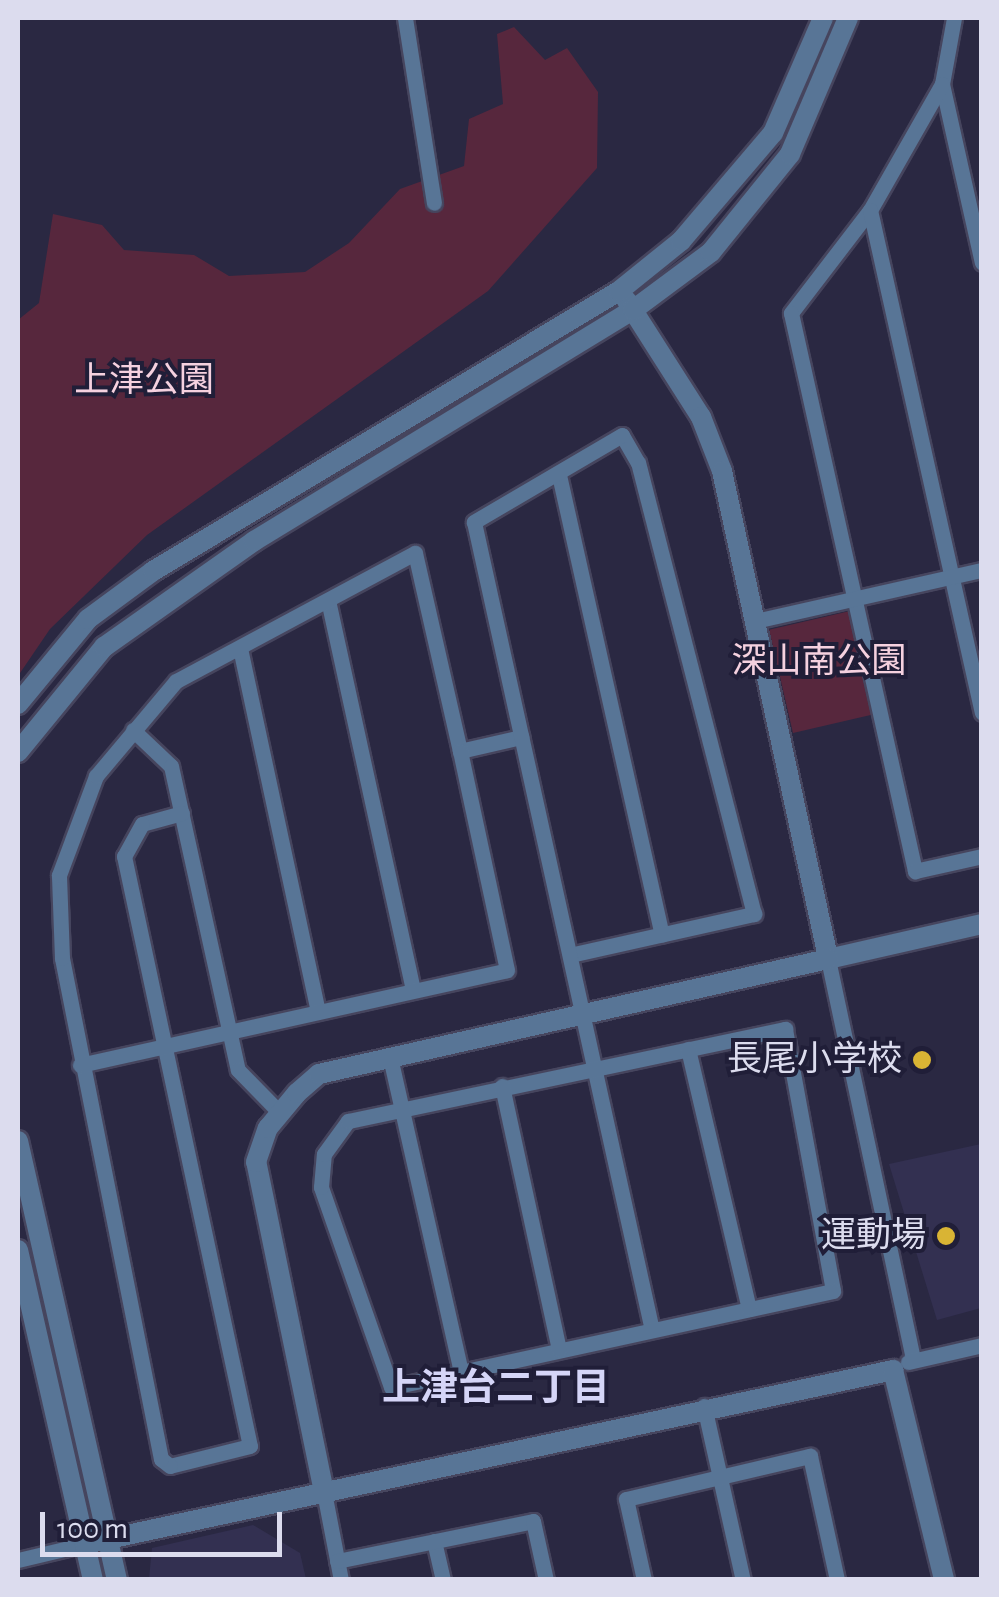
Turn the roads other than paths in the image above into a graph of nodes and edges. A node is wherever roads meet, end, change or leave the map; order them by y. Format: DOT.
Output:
graph roads {
  1 [pos="405,18"];
  2 [pos="824,18"];
  3 [pos="848,18"];
  4 [pos="954,18"];
  5 [pos="942,84"];
  6 [pos="434,203"];
  7 [pos="870,210"];
  8 [pos="982,262"];
  9 [pos="619,291"];
  10 [pos="633,310"];
  11 [pos="559,475"];
  12 [pos="982,570"];
  13 [pos="952,577"];
  14 [pos="855,599"];
  15 [pos="328,600"];
  16 [pos="756,622"];
  17 [pos="240,648"];
  18 [pos="18,704"];
  19 [pos="982,713"];
  20 [pos="133,730"];
  21 [pos="521,737"];
  22 [pos="460,750"];
  23 [pos="18,752"];
  24 [pos="182,813"];
  25 [pos="982,856"];
  26 [pos="982,924"];
  27 [pos="662,935"];
  28 [pos="570,956"];
  29 [pos="828,959"];
  30 [pos="413,990"];
  31 [pos="318,1012"];
  32 [pos="580,1012"];
  33 [pos="228,1032"];
  34 [pos="170,1045"];
  35 [pos="688,1048"];
  36 [pos="390,1057"];
  37 [pos="80,1065"];
  38 [pos="594,1068"];
  39 [pos="502,1086"];
  40 [pos="404,1106"];
  41 [pos="280,1112"];
  42 [pos="18,1141"];
  43 [pos="18,1250"];
  44 [pos="749,1309"];
  45 [pos="652,1330"];
  46 [pos="982,1345"];
  47 [pos="559,1350"];
  48 [pos="913,1359"];
  49 [pos="893,1370"];
  50 [pos="461,1372"];
  51 [pos="704,1406"];
  52 [pos="720,1477"];
  53 [pos="324,1492"];
  54 [pos="108,1540"];
  55 [pos="434,1541"];
  56 [pos="86,1544"];
  57 [pos="18,1560"];
  58 [pos="337,1561"];
  59 [pos="93,1580"];
  60 [pos="117,1580"];
  61 [pos="341,1580"];
  62 [pos="443,1580"];
  63 [pos="546,1580"];
  64 [pos="644,1580"];
  65 [pos="744,1580"];
  66 [pos="837,1580"];
  67 [pos="944,1580"];
  1 -- 6 [label="street"];
  2 -- 9 [label="street"];
  3 -- 10 [label="street"];
  4 -- 5 [label="street"];
  5 -- 7 [label="street"];
  5 -- 8 [label="street"];
  7 -- 13 [label="street"];
  7 -- 14 [label="street"];
  9 -- 10 [label="street"];
  9 -- 18 [label="street"];
  10 -- 16 [label="street"];
  10 -- 23 [label="street"];
  11 -- 21 [label="street"];
  11 -- 27 [label="street"];
  11 -- 27 [label="street"];
  12 -- 13 [label="street"];
  13 -- 14 [label="street"];
  13 -- 19 [label="street"];
  14 -- 16 [label="street"];
  14 -- 25 [label="street"];
  15 -- 17 [label="street"];
  15 -- 22 [label="street"];
  15 -- 30 [label="street"];
  16 -- 29 [label="street"];
  17 -- 20 [label="street"];
  17 -- 31 [label="street"];
  20 -- 24 [label="street"];
  20 -- 37 [label="street"];
  21 -- 22 [label="street"];
  21 -- 28 [label="street"];
  22 -- 30 [label="street"];
  24 -- 33 [label="street"];
  24 -- 34 [label="street"];
  26 -- 29 [label="street"];
  27 -- 28 [label="street"];
  28 -- 32 [label="street"];
  29 -- 32 [label="street"];
  29 -- 48 [label="street"];
  30 -- 31 [label="street"];
  31 -- 33 [label="street"];
  32 -- 36 [label="street"];
  32 -- 38 [label="street"];
  33 -- 34 [label="street"];
  33 -- 41 [label="street"];
  34 -- 37 [label="street"];
  34 -- 37 [label="street"];
  35 -- 38 [label="street"];
  35 -- 44 [label="street"];
  35 -- 44 [label="street"];
  36 -- 40 [label="street"];
  36 -- 41 [label="street"];
  38 -- 39 [label="street"];
  38 -- 45 [label="street"];
  39 -- 40 [label="street"];
  39 -- 47 [label="street"];
  40 -- 50 [label="street"];
  40 -- 50 [label="street"];
  41 -- 53 [label="street"];
  42 -- 54 [label="street"];
  43 -- 56 [label="street"];
  44 -- 45 [label="street"];
  45 -- 47 [label="street"];
  46 -- 48 [label="street"];
  47 -- 50 [label="street"];
  48 -- 49 [label="street"];
  49 -- 51 [label="street"];
  49 -- 67 [label="street"];
  51 -- 52 [label="street"];
  51 -- 53 [label="street"];
  52 -- 64 [label="street"];
  52 -- 65 [label="street"];
  52 -- 66 [label="street"];
  53 -- 54 [label="street"];
  53 -- 58 [label="street"];
  54 -- 56 [label="street"];
  54 -- 60 [label="street"];
  55 -- 58 [label="street"];
  55 -- 62 [label="street"];
  55 -- 63 [label="street"];
  56 -- 57 [label="street"];
  56 -- 59 [label="street"];
  58 -- 61 [label="street"];
}
